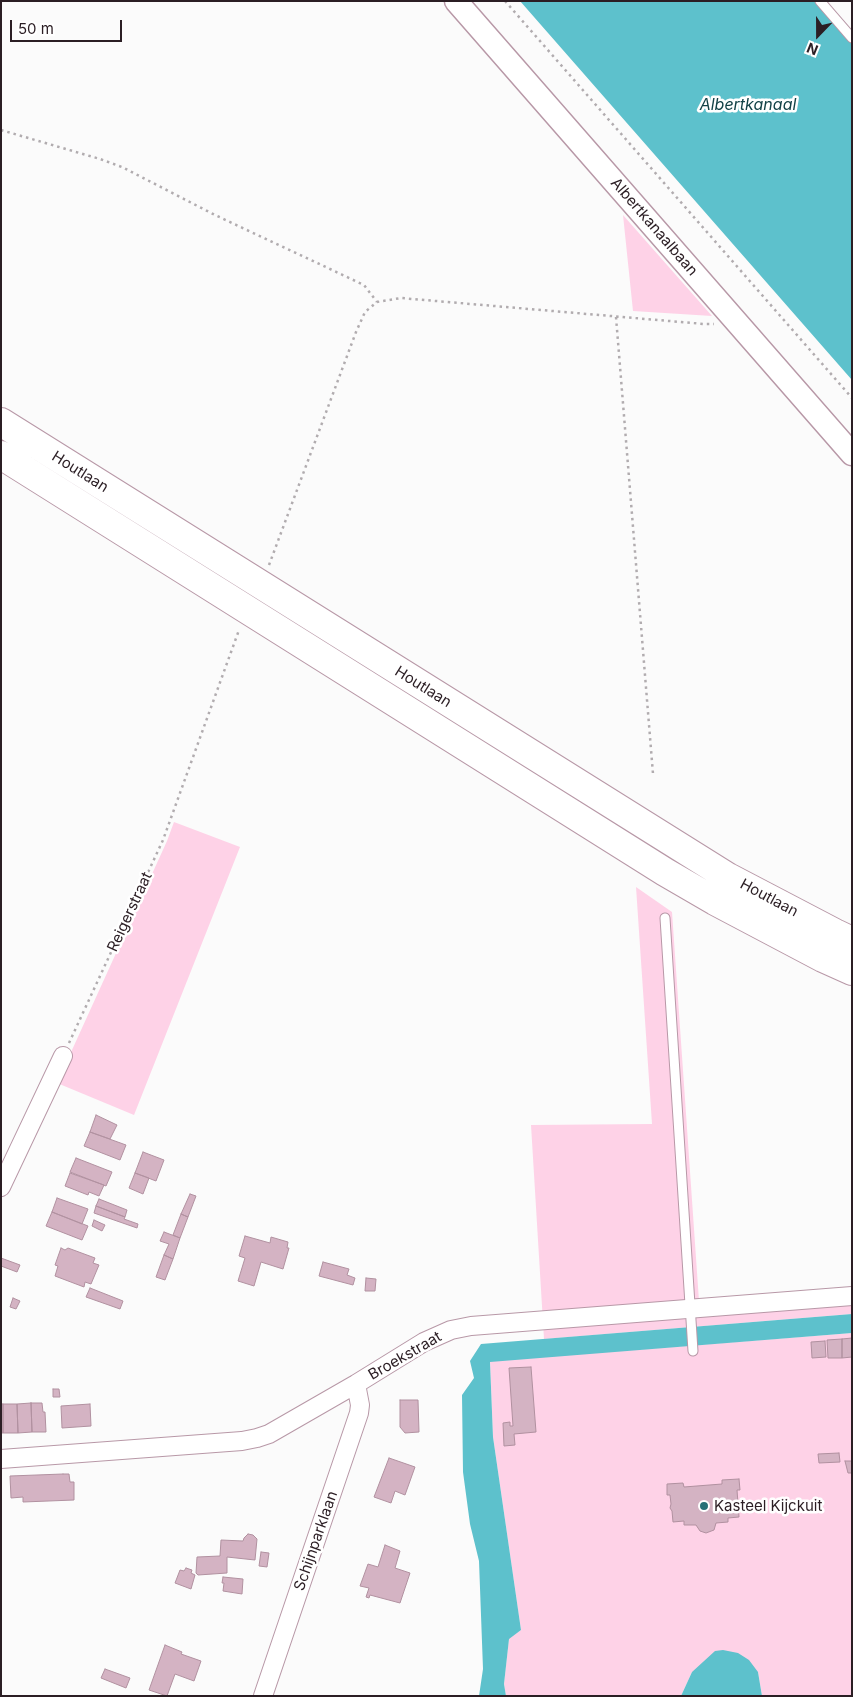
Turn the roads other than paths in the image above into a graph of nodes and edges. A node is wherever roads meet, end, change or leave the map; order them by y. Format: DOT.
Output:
graph roads {
  1 [pos="456,1"];
  2 [pos="820,1"];
  3 [pos="852,38"];
  4 [pos="1,422"];
  5 [pos="852,454"];
  6 [pos="1,455"];
  7 [pos="665,918"];
  8 [pos="852,941"];
  9 [pos="852,971"];
  10 [pos="63,1056"];
  11 [pos="1,1188"];
  12 [pos="852,1296"];
  13 [pos="690,1316"];
  14 [pos="693,1351"];
  15 [pos="356,1384"];
  16 [pos="1,1459"];
  17 [pos="263,1696"];
  1 -- 5 [label="street, Albertkanaalbaan"];
  2 -- 3 [label="lane"];
  4 -- 8 [label="main road, Houtlaan"];
  6 -- 9 [label="main road, Houtlaan"];
  7 -- 13 [label="lane"];
  10 -- 11 [label="street"];
  12 -- 13 [label="street, Broekstraat"];
  13 -- 14 [label="lane"];
  13 -- 15 [label="street, Broekstraat"];
  15 -- 16 [label="street, Broekstraat"];
  15 -- 17 [label="street, Schijnparklaan"];
}
